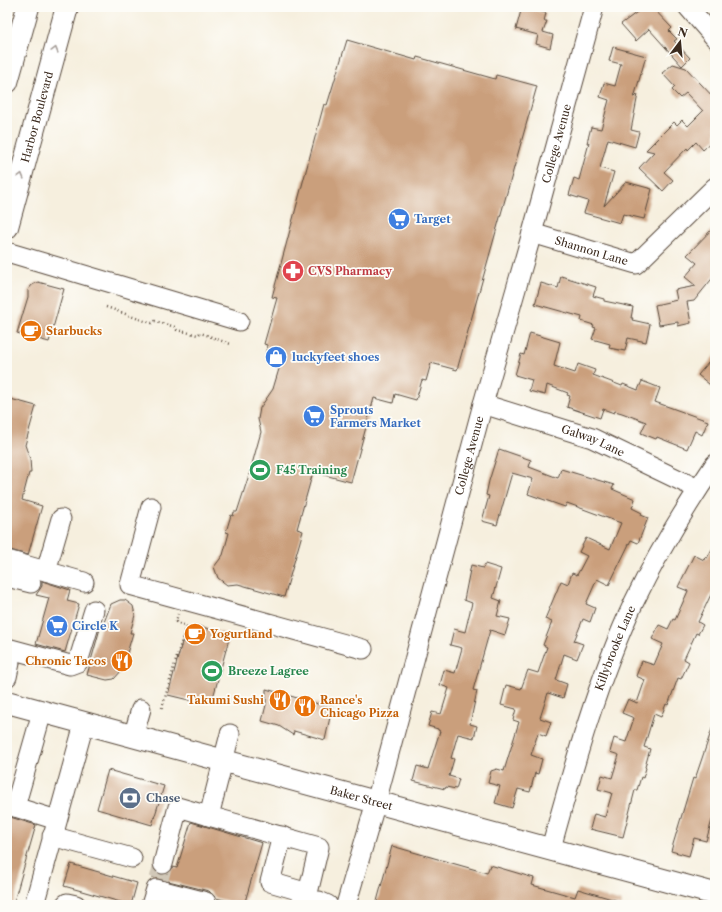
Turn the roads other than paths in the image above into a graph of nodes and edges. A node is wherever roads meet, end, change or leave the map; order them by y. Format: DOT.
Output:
graph roads {
  1 [pos="28,7"];
  2 [pos="67,7"];
  3 [pos="594,7"];
  4 [pos="688,7"];
  5 [pos="715,38"];
  6 [pos="12,42"];
  7 [pos="7,82"];
  8 [pos="715,187"];
  9 [pos="7,227"];
  10 [pos="532,233"];
  11 [pos="7,252"];
  12 [pos="239,321"];
  13 [pos="483,404"];
  14 [pos="715,464"];
  15 [pos="698,489"];
  16 [pos="151,507"];
  17 [pos="61,518"];
  18 [pos="7,560"];
  19 [pos="46,571"];
  20 [pos="7,577"];
  21 [pos="84,582"];
  22 [pos="31,583"];
  23 [pos="94,610"];
  24 [pos="363,649"];
  25 [pos="8,663"];
  26 [pos="7,702"];
  27 [pos="141,709"];
  28 [pos="42,712"];
  29 [pos="84,724"];
  30 [pos="230,734"];
  31 [pos="133,737"];
  32 [pos="223,761"];
  33 [pos="376,802"];
  34 [pos="11,806"];
  35 [pos="209,816"];
  36 [pos="54,828"];
  37 [pos="282,836"];
  38 [pos="551,848"];
  39 [pos="132,858"];
  40 [pos="157,884"];
  41 [pos="715,894"];
  42 [pos="34,905"];
  43 [pos="65,905"];
  44 [pos="76,905"];
  45 [pos="205,905"];
  46 [pos="318,905"];
  47 [pos="328,905"];
  48 [pos="346,905"];
  1 -- 6 [label="main road"];
  9 -- 2 [label="main road, Harbor Boulevard, one-way"];
  3 -- 10 [label="street, College Avenue"];
  4 -- 5 [label="street"];
  6 -- 7 [label="main road"];
  8 -- 10 [label="street, Shannon Lane"];
  10 -- 13 [label="street, College Avenue"];
  11 -- 12 [label="street"];
  13 -- 15 [label="street, Galway Lane"];
  13 -- 33 [label="street, College Avenue"];
  14 -- 15 [label="street, Killybrooke Lane"];
  15 -- 38 [label="street, Killybrooke Lane"];
  16 -- 24 [label="street"];
  17 -- 19 [label="street"];
  18 -- 19 [label="street"];
  19 -- 21 [label="street"];
  20 -- 22 [label="street"];
  23 -- 25 [label="street"];
  26 -- 28 [label="main road, Baker Street"];
  27 -- 31 [label="street"];
  28 -- 29 [label="main road, Baker Street"];
  28 -- 34 [label="street"];
  29 -- 31 [label="main road, Baker Street"];
  29 -- 36 [label="street"];
  30 -- 32 [label="street"];
  31 -- 32 [label="main road, Baker Street"];
  32 -- 33 [label="main road, Baker Street"];
  32 -- 35 [label="street"];
  33 -- 38 [label="main road, Baker Street"];
  33 -- 48 [label="street, College Avenue"];
  34 -- 36 [label="street"];
  35 -- 37 [label="street"];
  35 -- 40 [label="street"];
  36 -- 39 [label="street"];
  36 -- 42 [label="street"];
  38 -- 41 [label="main road, Baker Street"];
  40 -- 45 [label="street"];
  43 -- 44 [label="street"];
  46 -- 47 [label="street"];
}
